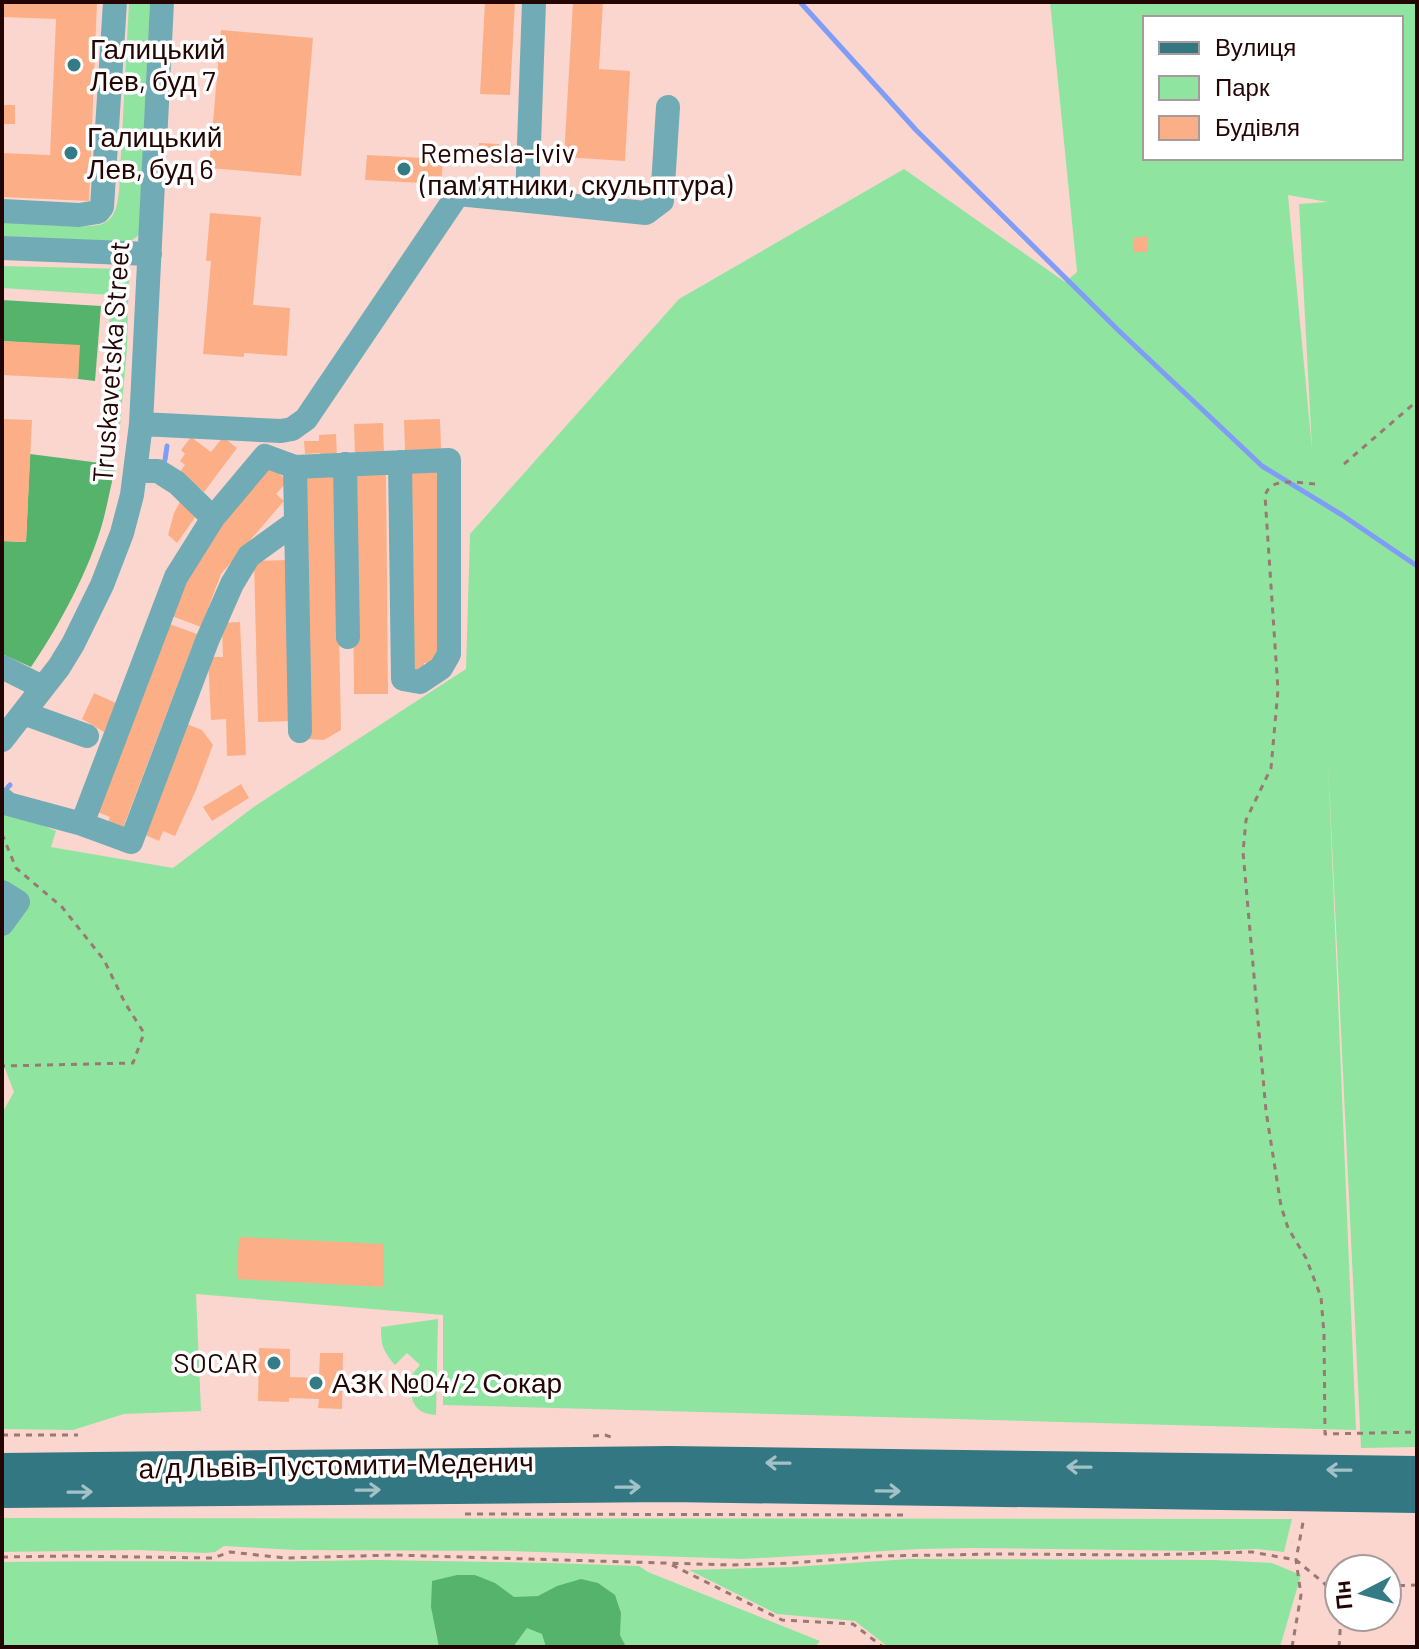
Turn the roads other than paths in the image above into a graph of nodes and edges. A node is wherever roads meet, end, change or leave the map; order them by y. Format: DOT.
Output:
graph roads {
  1 [pos="115,2"];
  2 [pos="162,2"];
  3 [pos="534,2"];
  4 [pos="668,107"];
  5 [pos="527,201"];
  6 [pos="2,211"];
  7 [pos="2,248"];
  8 [pos="150,254"];
  9 [pos="141,424"];
  10 [pos="400,462"];
  11 [pos="345,464"];
  12 [pos="295,467"];
  13 [pos="136,471"];
  14 [pos="213,518"];
  15 [pos="296,522"];
  16 [pos="348,637"];
  17 [pos="2,667"];
  18 [pos="42,687"];
  19 [pos="23,713"];
  20 [pos="300,731"];
  21 [pos="87,736"];
  22 [pos="2,740"];
  23 [pos="2,799"];
  24 [pos="82,824"];
  25 [pos="2,892"];
  26 [pos="2,924"];
  27 [pos="2,1468"];
  28 [pos="1417,1471"];
  29 [pos="2,1493"];
  30 [pos="1417,1498"];
  1 -- 6 [label="street"];
  2 -- 8 [label="street, Truskavetska Street"];
  3 -- 5 [label="street"];
  4 -- 5 [label="street"];
  5 -- 9 [label="street"];
  7 -- 8 [label="street"];
  8 -- 9 [label="street, Truskavetska Street"];
  9 -- 13 [label="street, Truskavetska Street"];
  10 -- 10 [label="street"];
  10 -- 11 [label="street"];
  11 -- 12 [label="street"];
  11 -- 16 [label="street"];
  12 -- 14 [label="street"];
  12 -- 15 [label="street"];
  13 -- 14 [label="street"];
  13 -- 18 [label="street, Truskavetska Street"];
  14 -- 24 [label="street"];
  15 -- 20 [label="street"];
  15 -- 24 [label="street"];
  17 -- 18 [label="street"];
  18 -- 19 [label="street, Truskavetska Street"];
  19 -- 21 [label="street"];
  19 -- 22 [label="street, Truskavetska Street"];
  23 -- 24 [label="street"];
  25 -- 26 [label="street"];
  28 -- 27 [label="main road, а/д Львів-Пустомити-Меденич, one-way"];
  29 -- 30 [label="main road, one-way"];
}
